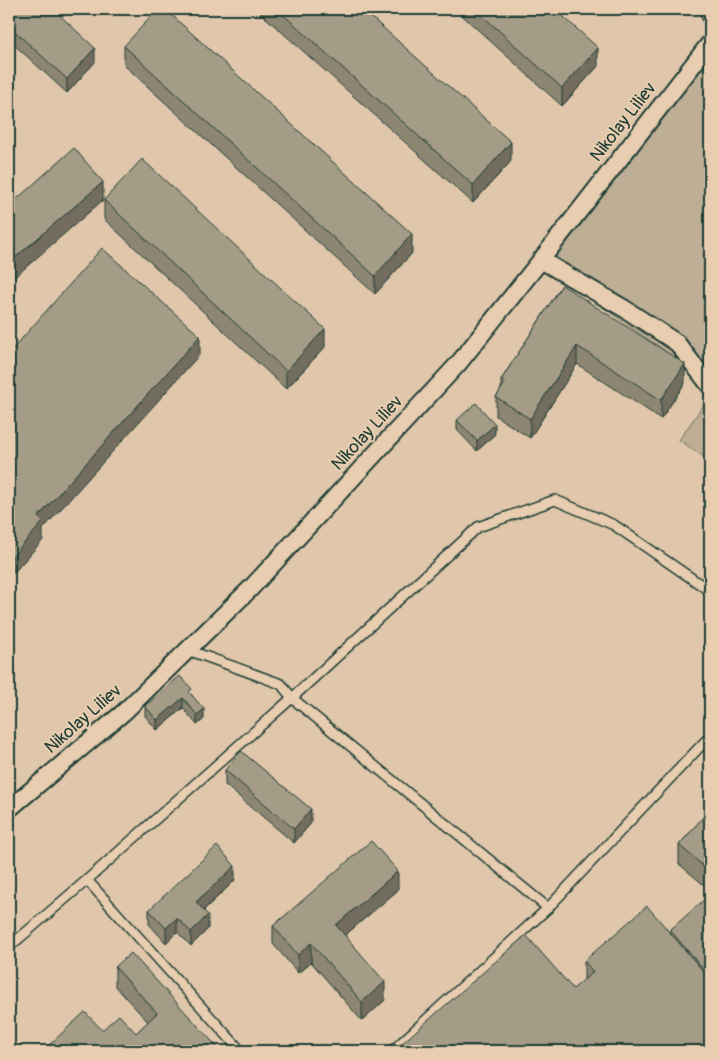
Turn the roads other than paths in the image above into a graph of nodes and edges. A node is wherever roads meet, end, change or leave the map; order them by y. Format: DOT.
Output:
graph roads {
  1 [pos="704,9"];
  2 [pos="710,25"];
  3 [pos="710,42"];
  4 [pos="541,260"];
  5 [pos="710,386"];
  6 [pos="710,591"];
  7 [pos="188,650"];
  8 [pos="292,698"];
  9 [pos="710,736"];
  10 [pos="9,809"];
  11 [pos="86,880"];
  12 [pos="548,908"];
  13 [pos="9,947"];
  14 [pos="241,1051"];
  15 [pos="392,1051"];
  1 -- 2 [label="lane"];
  3 -- 4 [label="street, Nikolay Liliev"];
  4 -- 5 [label="street"];
  4 -- 7 [label="street, Nikolay Liliev"];
  6 -- 8 [label="lane"];
  7 -- 8 [label="lane"];
  7 -- 10 [label="street, Nikolay Liliev"];
  8 -- 11 [label="lane"];
  8 -- 12 [label="lane"];
  9 -- 12 [label="lane"];
  11 -- 13 [label="lane"];
  11 -- 14 [label="lane"];
  12 -- 15 [label="lane"];
}
